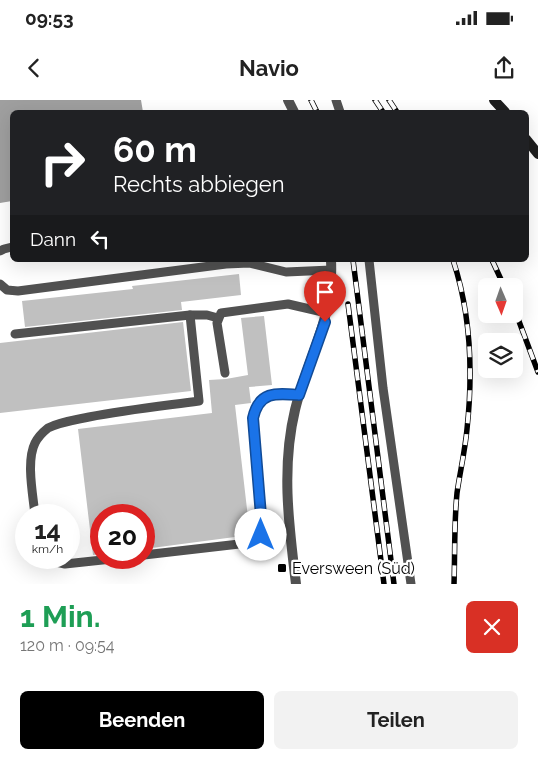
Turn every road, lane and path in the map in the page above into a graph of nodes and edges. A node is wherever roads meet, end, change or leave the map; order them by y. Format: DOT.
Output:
graph roads {
  1 [pos="494,100"];
  2 [pos="503,110"];
  3 [pos="529,143"];
  4 [pos="538,154"];
  5 [pos="234,262"];
  6 [pos="369,262"];
  7 [pos="331,265"];
  8 [pos="0,284"];
  9 [pos="326,313"];
  10 [pos="190,315"];
  11 [pos="218,318"];
  12 [pos="15,334"];
  13 [pos="224,373"];
  14 [pos="299,395"];
  15 [pos="34,504"];
  16 [pos="155,554"];
  17 [pos="296,584"];
  18 [pos="411,584"];
  1 -- 2 [label="main road"];
  3 -- 4 [label="main road"];
  5 -- 7 [label="lane"];
  5 -- 8 [label="lane"];
  6 -- 18 [label="lane"];
  7 -- 9 [label="street"];
  9 -- 11 [label="lane"];
  9 -- 14 [label="street"];
  10 -- 11 [label="lane"];
  10 -- 12 [label="lane"];
  10 -- 15 [label="lane"];
  11 -- 13 [label="lane"];
  14 -- 16 [label="lane"];
  14 -- 17 [label="street"];
}
